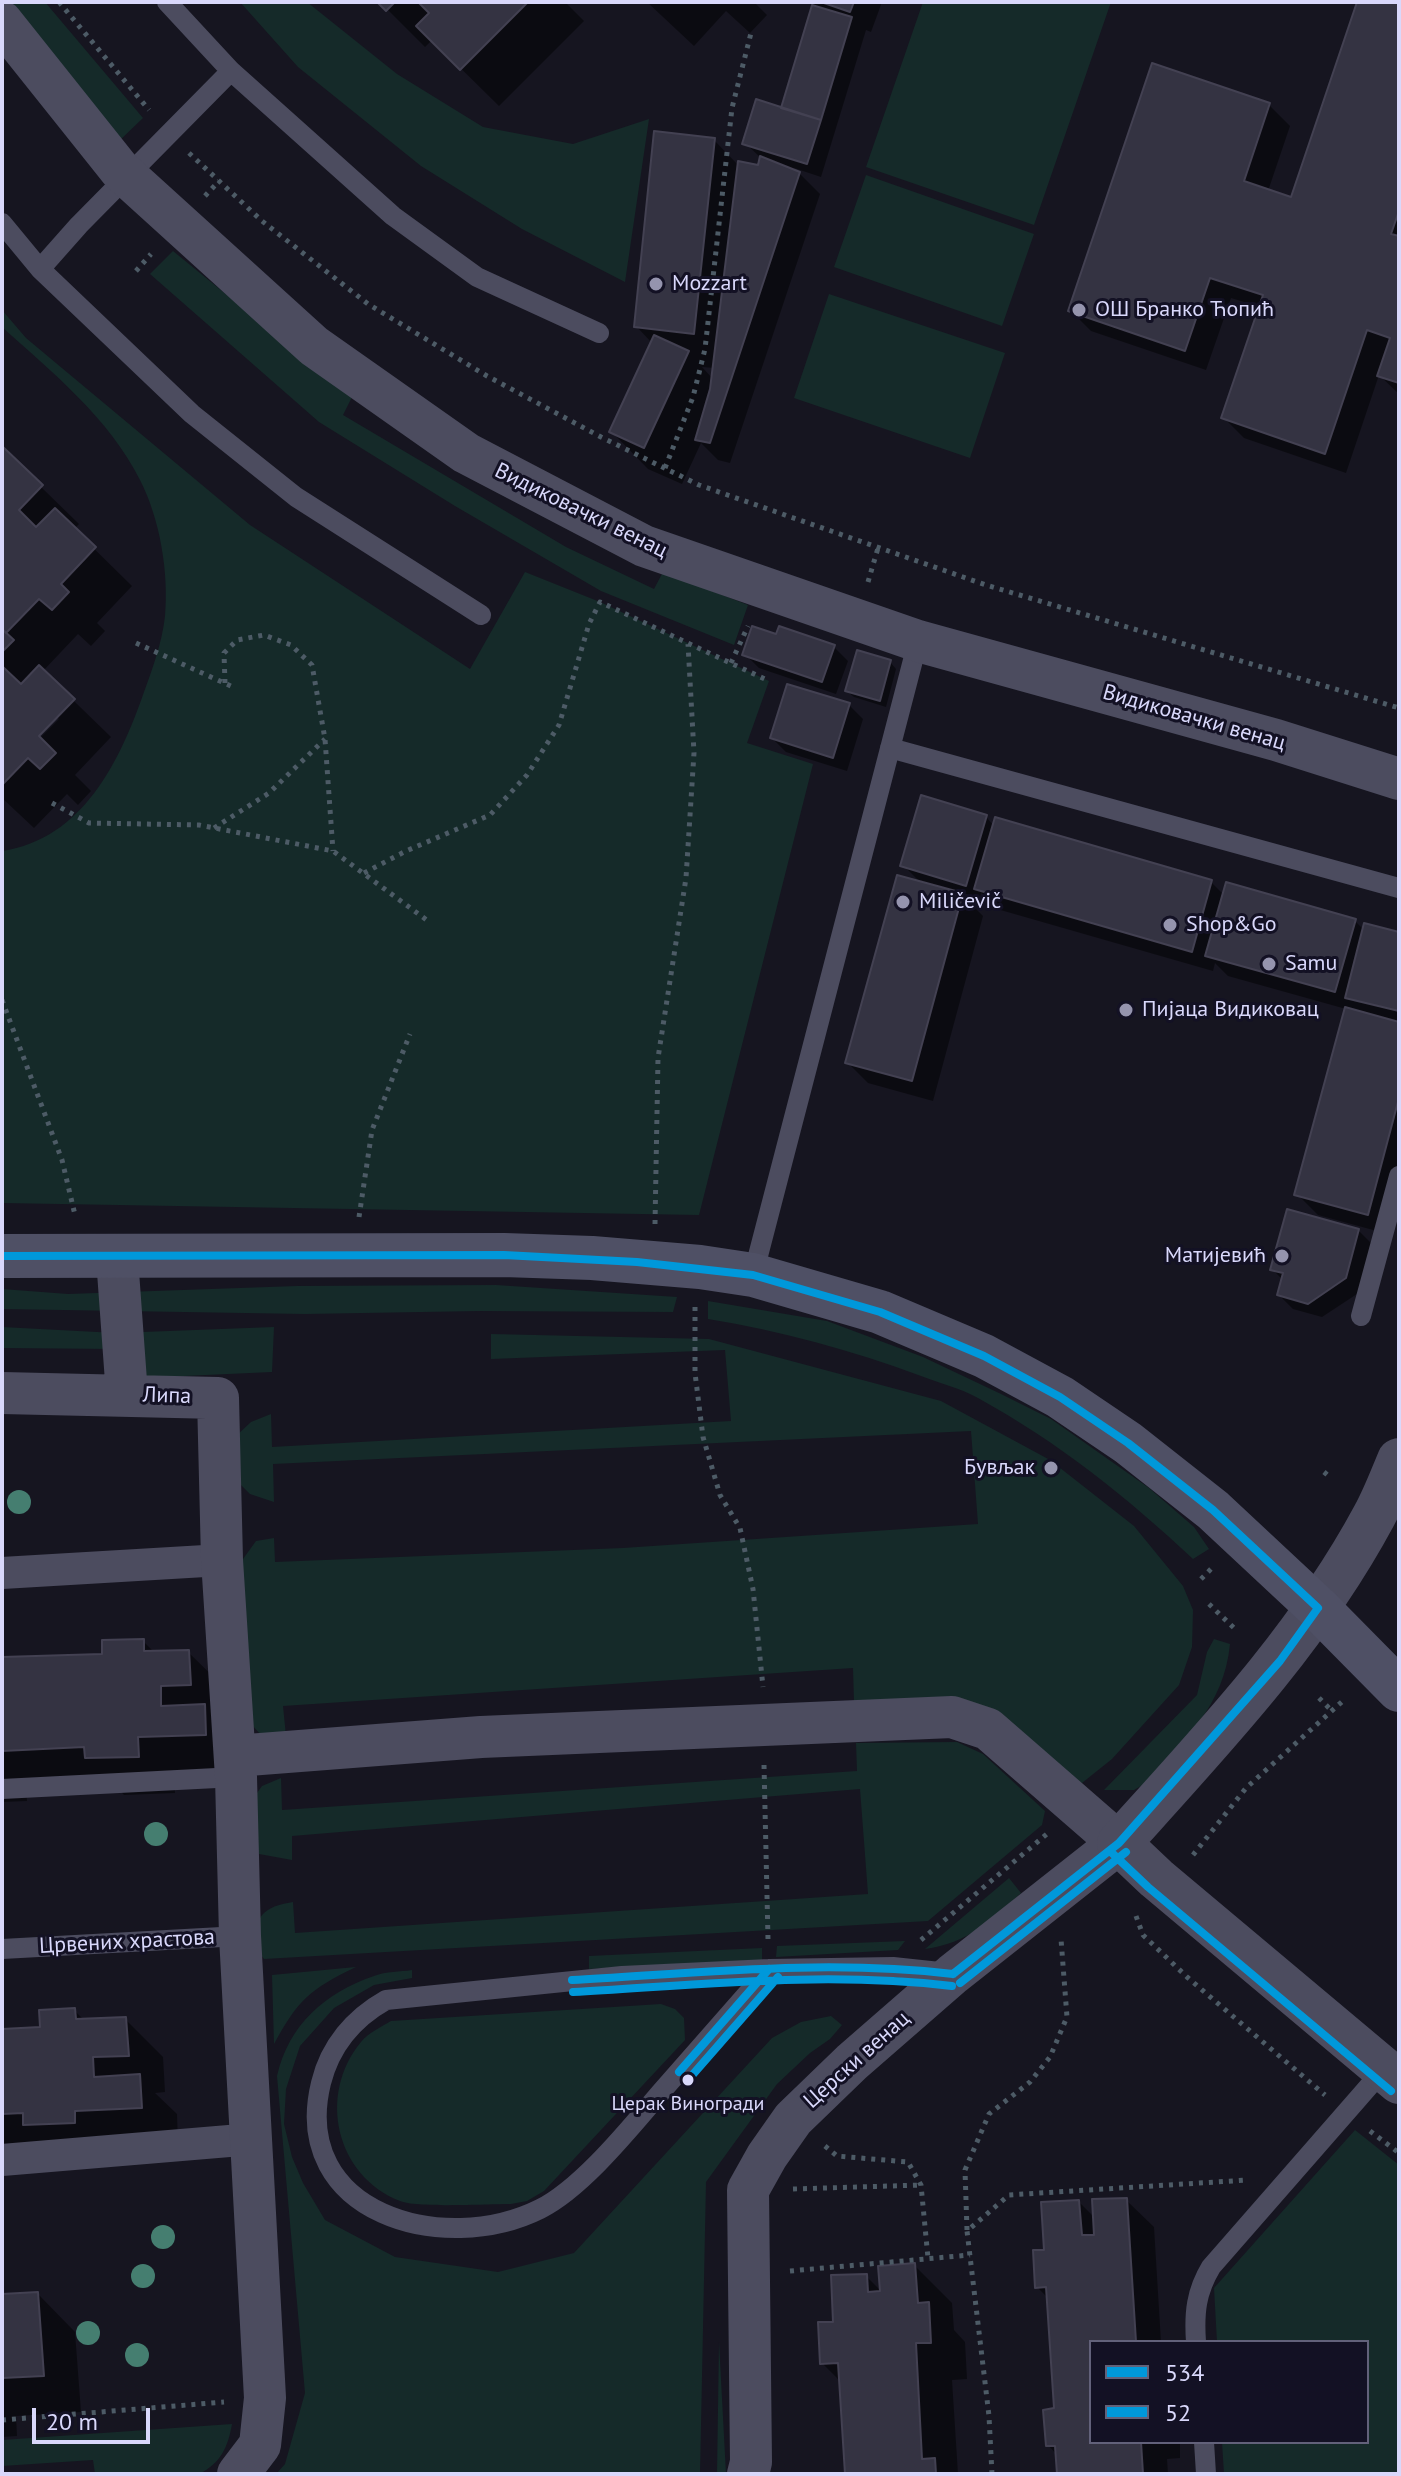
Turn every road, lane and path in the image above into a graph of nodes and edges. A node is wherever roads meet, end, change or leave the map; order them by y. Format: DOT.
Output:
graph roads {
  1 [pos="59,2"];
  2 [pos="167,2"];
  3 [pos="2,22"];
  4 [pos="751,33"];
  5 [pos="231,71"];
  6 [pos="170,135"];
  7 [pos="129,178"];
  8 [pos="2,223"];
  9 [pos="153,251"];
  10 [pos="40,269"];
  11 [pos="136,271"];
  12 [pos="599,333"];
  13 [pos="665,468"];
  14 [pos="481,615"];
  15 [pos="918,641"];
  16 [pos="136,643"];
  17 [pos="688,644"];
  18 [pos="769,681"];
  19 [pos="225,683"];
  20 [pos="233,687"];
  21 [pos="1399,708"];
  22 [pos="325,739"];
  23 [pos="890,748"];
  24 [pos="1399,779"];
  25 [pos="52,803"];
  26 [pos="214,828"];
  27 [pos="333,851"];
  28 [pos="364,873"];
  29 [pos="1399,888"];
  30 [pos="428,921"];
  31 [pos="2,1000"];
  32 [pos="410,1034"];
  33 [pos="1399,1176"];
  34 [pos="2,1256"];
  35 [pos="101,1257"];
  36 [pos="353,1257"];
  37 [pos="654,1264"];
  38 [pos="753,1275"];
  39 [pos="696,1294"];
  40 [pos="1361,1316"];
  41 [pos="2,1393"];
  42 [pos="127,1395"];
  43 [pos="1399,1460"];
  44 [pos="1324,1472"];
  45 [pos="1331,1478"];
  46 [pos="222,1560"];
  47 [pos="1218,1563"];
  48 [pos="2,1573"];
  49 [pos="1201,1579"];
  50 [pos="1209,1604"];
  51 [pos="1318,1608"];
  52 [pos="1235,1629"];
  53 [pos="1399,1690"];
  54 [pos="1319,1698"];
  55 [pos="1345,1699"];
  56 [pos="1332,1711"];
  57 [pos="763,1725"];
  58 [pos="235,1767"];
  59 [pos="2,1789"];
  60 [pos="1058,1825"];
  61 [pos="1119,1843"];
  62 [pos="1156,1878"];
  63 [pos="1060,1934"];
  64 [pos="240,1936"];
  65 [pos="915,1945"];
  66 [pos="2,1949"];
  67 [pos="769,1969"];
  68 [pos="953,1974"];
  69 [pos="1392,2075"];
  70 [pos="1346,2113"];
  71 [pos="253,2139"];
  72 [pos="817,2139"];
  73 [pos="2,2160"];
  74 [pos="1289,2177"];
  75 [pos="921,2185"];
  76 [pos="748,2190"];
  77 [pos="967,2231"];
  78 [pos="970,2255"];
  79 [pos="928,2258"];
  80 [pos="749,2274"];
  81 [pos="1196,2340"];
  82 [pos="265,2398"];
  83 [pos="2,2420"];
  84 [pos="1204,2444"];
  85 [pos="238,2474"];
  86 [pos="748,2474"];
  87 [pos="992,2474"];
  88 [pos="1206,2474"];
  1 -- 6 [label="path"];
  2 -- 5 [label="lane"];
  3 -- 7 [label="street, Видиковачки венац"];
  4 -- 13 [label="path"];
  5 -- 6 [label="lane"];
  5 -- 12 [label="lane"];
  6 -- 7 [label="lane"];
  6 -- 13 [label="path"];
  7 -- 10 [label="lane"];
  7 -- 15 [label="street, Видиковачки венац"];
  8 -- 10 [label="lane"];
  9 -- 11 [label="path"];
  10 -- 14 [label="lane"];
  13 -- 21 [label="path"];
  15 -- 23 [label="lane"];
  15 -- 24 [label="street, Видиковачки венац"];
  16 -- 19 [label="path"];
  17 -- 18 [label="path"];
  17 -- 28 [label="path"];
  17 -- 37 [label="path"];
  19 -- 20 [label="path"];
  19 -- 22 [label="path"];
  22 -- 26 [label="path"];
  22 -- 27 [label="path"];
  23 -- 29 [label="lane"];
  23 -- 38 [label="lane"];
  25 -- 26 [label="path"];
  26 -- 27 [label="path"];
  27 -- 28 [label="path"];
  28 -- 30 [label="path"];
  31 -- 35 [label="path"];
  32 -- 36 [label="path"];
  33 -- 40 [label="lane"];
  34 -- 35 [label="main road"];
  35 -- 36 [label="main road"];
  35 -- 42 [label="street"];
  36 -- 37 [label="main road"];
  37 -- 38 [label="main road"];
  38 -- 51 [label="main road"];
  39 -- 57 [label="path"];
  41 -- 42 [label="street, Липа"];
  42 -- 46 [label="street, Липа"];
  43 -- 51 [label="street"];
  44 -- 45 [label="path"];
  46 -- 48 [label="street"];
  46 -- 58 [label="street, Липа"];
  47 -- 49 [label="path"];
  50 -- 52 [label="path"];
  51 -- 53 [label="main road"];
  51 -- 61 [label="street, Церски венац"];
  54 -- 56 [label="path"];
  55 -- 56 [label="path"];
  56 -- 62 [label="path"];
  57 -- 58 [label="street"];
  57 -- 61 [label="street"];
  57 -- 67 [label="path"];
  58 -- 59 [label="lane"];
  58 -- 64 [label="street, Липа"];
  60 -- 65 [label="path"];
  61 -- 62 [label="street"];
  61 -- 68 [label="street, Церски венац"];
  62 -- 69 [label="street"];
  62 -- 70 [label="path"];
  63 -- 77 [label="path"];
  64 -- 66 [label="lane, Црвених храстова"];
  64 -- 71 [label="street, Црвених храстова"];
  67 -- 67 [label="lane"];
  67 -- 68 [label="lane"];
  68 -- 76 [label="street, Церски венац"];
  69 -- 70 [label="lane"];
  70 -- 74 [label="lane"];
  71 -- 73 [label="street"];
  71 -- 82 [label="street, Црвених храстова"];
  72 -- 75 [label="path"];
  74 -- 77 [label="path"];
  74 -- 81 [label="lane"];
  75 -- 76 [label="path"];
  75 -- 79 [label="path"];
  76 -- 80 [label="street"];
  77 -- 78 [label="path"];
  78 -- 79 [label="path"];
  78 -- 87 [label="path"];
  79 -- 80 [label="path"];
  80 -- 86 [label="street"];
  82 -- 83 [label="path"];
  82 -- 85 [label="street, Црвених храстова"];
  84 -- 88 [label="lane"];
}
